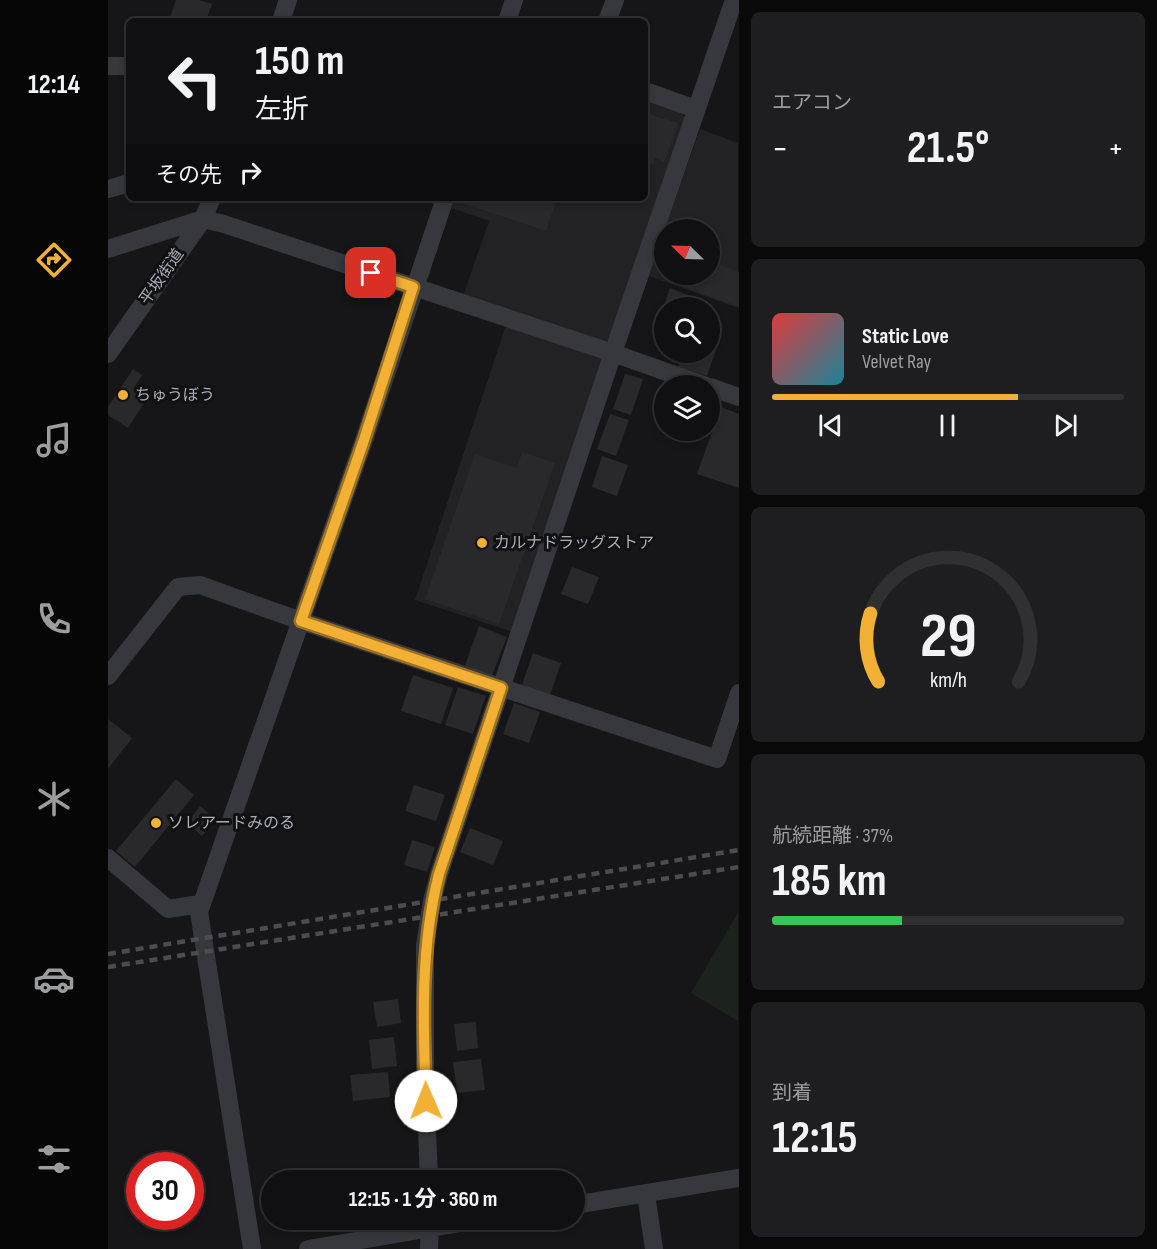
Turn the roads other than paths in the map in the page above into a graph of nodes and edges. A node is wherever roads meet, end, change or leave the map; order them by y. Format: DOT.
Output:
graph roads {
  1 [pos="288,0"];
  2 [pos="514,0"];
  3 [pos="615,0"];
  4 [pos="734,0"];
  5 [pos="282,18"];
  6 [pos="508,18"];
  7 [pos="608,18"];
  8 [pos="108,66"];
  9 [pos="126,66"];
  10 [pos="648,92"];
  11 [pos="696,109"];
  12 [pos="126,184"];
  13 [pos="108,189"];
  14 [pos="211,201"];
  15 [pos="444,201"];
  16 [pos="204,219"];
  17 [pos="108,249"];
  18 [pos="413,287"];
  19 [pos="613,352"];
  20 [pos="108,354"];
  21 [pos="677,375"];
  22 [pos="720,390"];
  23 [pos="738,397"];
  24 [pos="301,621"];
  25 [pos="108,676"];
  26 [pos="501,688"];
  27 [pos="738,693"];
  28 [pos="108,858"];
  29 [pos="200,904"];
  30 [pos="429,1170"];
  31 [pos="738,1178"];
  32 [pos="646,1194"];
  33 [pos="585,1203"];
  34 [pos="397,1230"];
  35 [pos="430,1230"];
  36 [pos="252,1249"];
  37 [pos="308,1249"];
  38 [pos="429,1249"];
  39 [pos="654,1249"];
  1 -- 5 [label="street"];
  2 -- 6 [label="street"];
  3 -- 7 [label="street"];
  4 -- 11 [label="street"];
  8 -- 9 [label="street"];
  10 -- 11 [label="street"];
  11 -- 19 [label="street"];
  12 -- 13 [label="street"];
  14 -- 16 [label="street, 平坂街道"];
  15 -- 18 [label="street"];
  16 -- 17 [label="street"];
  16 -- 18 [label="street"];
  16 -- 20 [label="street, 平坂街道"];
  18 -- 19 [label="street"];
  18 -- 24 [label="street"];
  19 -- 21 [label="street"];
  19 -- 26 [label="street"];
  22 -- 23 [label="street"];
  24 -- 25 [label="street"];
  24 -- 26 [label="street"];
  24 -- 29 [label="street"];
  26 -- 27 [label="street"];
  26 -- 30 [label="street"];
  28 -- 29 [label="street"];
  29 -- 36 [label="street"];
  31 -- 32 [label="street"];
  32 -- 33 [label="street"];
  32 -- 39 [label="street"];
  34 -- 37 [label="street"];
  35 -- 38 [label="street"];
}
